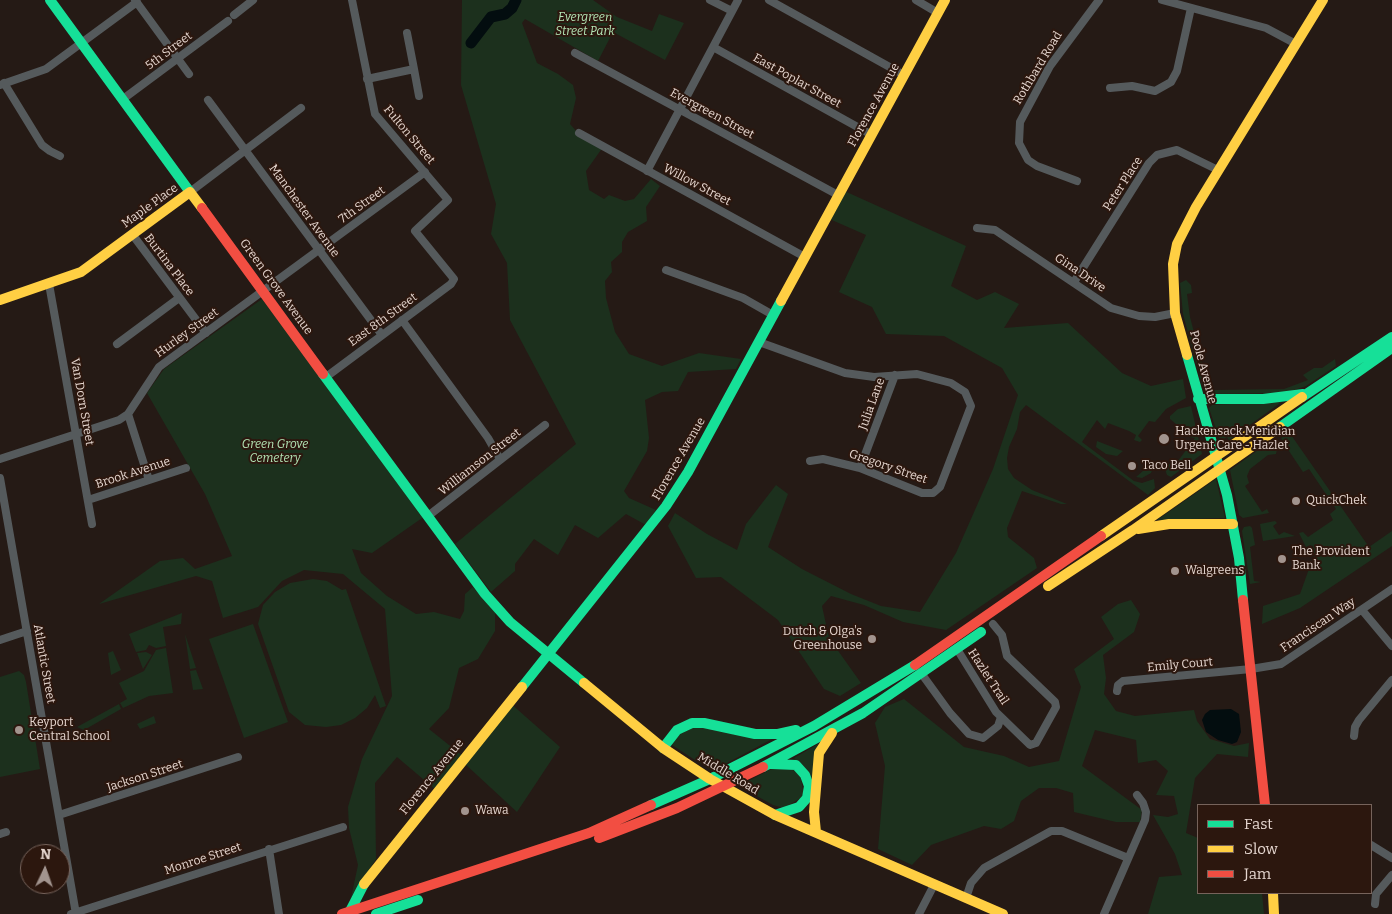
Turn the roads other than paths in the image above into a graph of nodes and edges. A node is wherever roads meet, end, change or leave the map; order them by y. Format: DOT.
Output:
graph roads {
  1 [pos="50,0"];
  2 [pos="253,0"];
  3 [pos="352,0"];
  4 [pos="710,0"];
  5 [pos="738,0"];
  6 [pos="769,0"];
  7 [pos="916,0"];
  8 [pos="945,0"];
  9 [pos="1098,0"];
  10 [pos="1162,0"];
  11 [pos="1323,0"];
  12 [pos="136,1"];
  13 [pos="1191,8"];
  14 [pos="732,11"];
  15 [pos="938,13"];
  16 [pos="407,33"];
  17 [pos="81,43"];
  18 [pos="1296,44"];
  19 [pos="713,47"];
  20 [pos="575,53"];
  21 [pos="178,58"];
  22 [pos="414,69"];
  23 [pos="190,74"];
  24 [pos="904,75"];
  25 [pos="367,79"];
  26 [pos="2,84"];
  27 [pos="1110,88"];
  28 [pos="419,96"];
  29 [pos="123,99"];
  30 [pos="208,100"];
  31 [pos="301,108"];
  32 [pos="679,109"];
  33 [pos="579,133"];
  34 [pos="872,135"];
  35 [pos="245,149"];
  36 [pos="60,156"];
  37 [pos="1218,170"];
  38 [pos="646,171"];
  39 [pos="425,172"];
  40 [pos="1077,182"];
  41 [pos="190,192"];
  42 [pos="838,195"];
  43 [pos="977,228"];
  44 [pos="132,234"];
  45 [pos="319,250"];
  46 [pos="805,257"];
  47 [pos="666,270"];
  48 [pos="453,282"];
  49 [pos="1074,282"];
  50 [pos="49,284"];
  51 [pos="263,291"];
  52 [pos="179,298"];
  53 [pos="0,300"];
  54 [pos="1175,313"];
  55 [pos="773,315"];
  56 [pos="402,320"];
  57 [pos="206,333"];
  58 [pos="382,335"];
  59 [pos="1392,337"];
  60 [pos="759,342"];
  61 [pos="117,344"];
  62 [pos="1392,348"];
  63 [pos="894,375"];
  64 [pos="326,376"];
  65 [pos="1308,392"];
  66 [pos="1198,399"];
  67 [pos="128,414"];
  68 [pos="545,425"];
  69 [pos="76,434"];
  70 [pos="1215,457"];
  71 [pos="0,459"];
  72 [pos="500,459"];
  73 [pos="810,461"];
  74 [pos="186,468"];
  75 [pos="860,468"];
  76 [pos="1219,470"];
  77 [pos="0,478"];
  78 [pos="149,480"];
  79 [pos="88,500"];
  80 [pos="428,516"];
  81 [pos="92,524"];
  82 [pos="1233,524"];
  83 [pos="1133,530"];
  84 [pos="1392,589"];
  85 [pos="482,590"];
  86 [pos="1362,610"];
  87 [pos="993,624"];
  88 [pos="27,631"];
  89 [pos="0,640"];
  90 [pos="1392,646"];
  91 [pos="957,649"];
  92 [pos="549,654"];
  93 [pos="1251,669"];
  94 [pos="921,673"];
  95 [pos="1392,680"];
  96 [pos="1117,691"];
  97 [pos="1002,717"];
  98 [pos="814,726"];
  99 [pos="837,727"];
  100 [pos="1354,736"];
  101 [pos="664,748"];
  102 [pos="238,757"];
  103 [pos="767,764"];
  104 [pos="710,779"];
  105 [pos="725,787"];
  106 [pos="1137,795"];
  107 [pos="1265,804"];
  108 [pos="59,815"];
  109 [pos="775,815"];
  110 [pos="343,827"];
  111 [pos="816,832"];
  112 [pos="1372,846"];
  113 [pos="269,849"];
  114 [pos="1128,858"];
  115 [pos="1392,858"];
  116 [pos="1392,875"];
  117 [pos="364,884"];
  118 [pos="934,884"];
  119 [pos="1273,894"];
  120 [pos="966,898"];
  121 [pos="380,901"];
  122 [pos="1375,904"];
  123 [pos="74,913"];
  124 [pos="346,913"];
  125 [pos="279,914"];
  126 [pos="376,914"];
  127 [pos="919,914"];
  128 [pos="1003,914"];
  129 [pos="1104,914"];
  130 [pos="1274,914"];
  1 -- 17 [label="main road, Green Grove Avenue"];
  2 -- 21 [label="street, 5th Street"];
  3 -- 25 [label="street, Fulton Street"];
  4 -- 14 [label="street"];
  5 -- 14 [label="street"];
  6 -- 24 [label="street"];
  7 -- 15 [label="street"];
  8 -- 15 [label="main road, Florence Avenue"];
  9 -- 40 [label="street, Rothbard Road"];
  10 -- 13 [label="street"];
  11 -- 18 [label="main road, Poole Avenue"];
  12 -- 17 [label="street"];
  12 -- 21 [label="street"];
  13 -- 18 [label="street"];
  13 -- 27 [label="street"];
  14 -- 19 [label="street"];
  15 -- 24 [label="main road, Florence Avenue"];
  16 -- 22 [label="street"];
  17 -- 26 [label="street"];
  17 -- 29 [label="main road, Green Grove Avenue"];
  18 -- 37 [label="main road, Poole Avenue"];
  19 -- 32 [label="street"];
  19 -- 34 [label="street, East Poplar Street"];
  20 -- 32 [label="street, Evergreen Street"];
  21 -- 23 [label="street"];
  21 -- 29 [label="street, 5th Street"];
  22 -- 25 [label="street"];
  22 -- 28 [label="street"];
  24 -- 34 [label="main road, Florence Avenue"];
  25 -- 39 [label="street, Fulton Street"];
  26 -- 36 [label="street"];
  29 -- 41 [label="main road, Green Grove Avenue"];
  30 -- 35 [label="street, Manchester Avenue"];
  31 -- 35 [label="street, Maple Place"];
  32 -- 38 [label="street"];
  32 -- 42 [label="street, Evergreen Street"];
  33 -- 38 [label="street, Willow Street"];
  34 -- 42 [label="main road, Florence Avenue"];
  35 -- 41 [label="street, Maple Place"];
  35 -- 45 [label="street, Manchester Avenue"];
  37 -- 49 [label="street, Peter Place"];
  37 -- 54 [label="main road, Poole Avenue"];
  38 -- 46 [label="street, Willow Street"];
  39 -- 45 [label="street, 7th Street"];
  39 -- 48 [label="street, Fulton Street"];
  41 -- 44 [label="main road, Maple Place"];
  41 -- 51 [label="main road, Green Grove Avenue"];
  42 -- 46 [label="main road, Florence Avenue"];
  43 -- 49 [label="street, Gina Drive"];
  44 -- 50 [label="main road, Maple Place"];
  44 -- 52 [label="street, Burtina Place"];
  45 -- 51 [label="street, 7th Street"];
  45 -- 58 [label="street, Manchester Avenue"];
  46 -- 55 [label="main road, Florence Avenue"];
  47 -- 55 [label="street"];
  48 -- 56 [label="street, East 8th Street"];
  49 -- 54 [label="street, Gina Drive"];
  50 -- 53 [label="main road, Maple Place"];
  50 -- 69 [label="street, Van Dorn Street"];
  51 -- 57 [label="street, Hurley Street"];
  51 -- 64 [label="main road, Green Grove Avenue"];
  52 -- 57 [label="street, Burtina Place"];
  52 -- 61 [label="street"];
  54 -- 66 [label="main road, Poole Avenue"];
  55 -- 60 [label="main road, Florence Avenue"];
  56 -- 58 [label="street, East 8th Street"];
  56 -- 72 [label="street"];
  57 -- 67 [label="street, Hurley Street"];
  58 -- 64 [label="street, East 8th Street"];
  59 -- 65 [label="main road"];
  60 -- 63 [label="street, Gregory Street"];
  60 -- 92 [label="main road, Florence Avenue"];
  62 -- 76 [label="main road"];
  63 -- 75 [label="street, Julia Lane"];
  63 -- 75 [label="street, Gregory Street"];
  64 -- 80 [label="main road, Green Grove Avenue"];
  65 -- 66 [label="main road"];
  65 -- 70 [label="main road"];
  66 -- 70 [label="main road, Poole Avenue"];
  67 -- 69 [label="street"];
  67 -- 78 [label="street"];
  68 -- 72 [label="street, Williamson Street"];
  69 -- 71 [label="street"];
  69 -- 79 [label="street, Van Dorn Street"];
  70 -- 76 [label="main road, Poole Avenue"];
  70 -- 98 [label="main road"];
  72 -- 80 [label="street, Williamson Street"];
  73 -- 75 [label="street, Gregory Street"];
  74 -- 78 [label="street, Brook Avenue"];
  76 -- 82 [label="main road, Poole Avenue"];
  76 -- 83 [label="main road"];
  77 -- 88 [label="street, Atlantic Street"];
  78 -- 79 [label="street, Brook Avenue"];
  79 -- 81 [label="street, Van Dorn Street"];
  80 -- 85 [label="main road, Green Grove Avenue"];
  82 -- 83 [label="main road"];
  82 -- 93 [label="main road, Poole Avenue"];
  83 -- 87 [label="main road"];
  84 -- 86 [label="street, Franciscan Way"];
  85 -- 92 [label="main road, Middle Road"];
  86 -- 90 [label="street"];
  86 -- 93 [label="street, Franciscan Way"];
  87 -- 91 [label="main road"];
  87 -- 97 [label="street, Hazlet Trail"];
  88 -- 89 [label="street"];
  88 -- 108 [label="street, Atlantic Street"];
  91 -- 94 [label="main road"];
  91 -- 97 [label="street, Hazlet Trail"];
  92 -- 101 [label="main road, Middle Road"];
  92 -- 117 [label="main road, Florence Avenue"];
  93 -- 96 [label="street, Emily Court"];
  93 -- 107 [label="main road, Poole Avenue"];
  94 -- 97 [label="street, Hazlet Trail"];
  94 -- 99 [label="main road"];
  95 -- 100 [label="street"];
  98 -- 101 [label="main road"];
  98 -- 104 [label="main road"];
  99 -- 103 [label="main road"];
  99 -- 111 [label="main road"];
  101 -- 104 [label="main road, Middle Road"];
  102 -- 108 [label="street, Jackson Street"];
  103 -- 105 [label="main road"];
  103 -- 109 [label="main road"];
  104 -- 105 [label="main road, Middle Road"];
  104 -- 121 [label="main road"];
  105 -- 109 [label="main road, Middle Road"];
  105 -- 126 [label="main road"];
  106 -- 114 [label="street"];
  108 -- 123 [label="street, Atlantic Street"];
  109 -- 111 [label="main road, Middle Road"];
  110 -- 113 [label="street, Monroe Street"];
  111 -- 118 [label="main road, Middle Road"];
  112 -- 115 [label="street"];
  113 -- 123 [label="street, Monroe Street"];
  113 -- 125 [label="street"];
  114 -- 120 [label="street"];
  114 -- 129 [label="street"];
  116 -- 122 [label="street"];
  117 -- 121 [label="main road"];
  117 -- 124 [label="main road, Florence Avenue"];
  118 -- 120 [label="main road, Middle Road"];
  118 -- 127 [label="street"];
  119 -- 130 [label="main road"];
  120 -- 128 [label="main road, Middle Road"];
  121 -- 124 [label="main road"];
}
